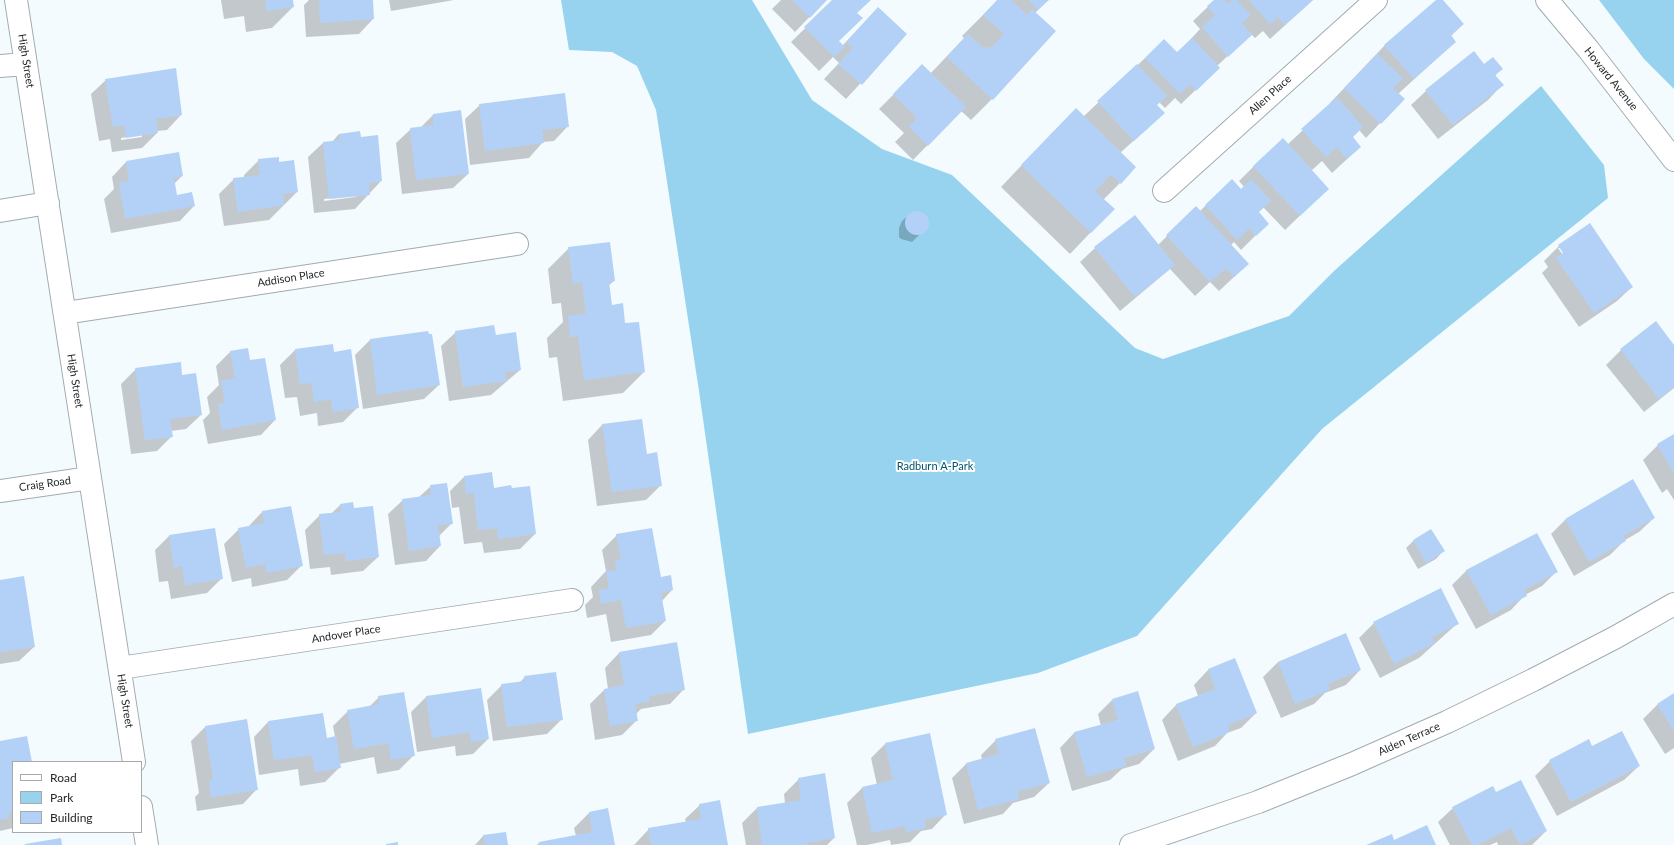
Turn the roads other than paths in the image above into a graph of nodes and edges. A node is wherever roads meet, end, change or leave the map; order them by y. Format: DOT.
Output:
graph roads {
  1 [pos="16,0"];
  2 [pos="1376,0"];
  3 [pos="1547,0"];
  4 [pos="26,64"];
  5 [pos="0,66"];
  6 [pos="1674,160"];
  7 [pos="1164,190"];
  8 [pos="48,203"];
  9 [pos="0,211"];
  10 [pos="517,244"];
  11 [pos="65,313"];
  12 [pos="90,478"];
  13 [pos="0,491"];
  14 [pos="572,600"];
  15 [pos="1674,604"];
  16 [pos="120,668"];
  17 [pos="134,761"];
  18 [pos="142,813"];
  19 [pos="147,845"];
  20 [pos="1131,845"];
  1 -- 4 [label="street, High Street"];
  2 -- 7 [label="street, Allen Place"];
  3 -- 6 [label="street, Howard Avenue"];
  4 -- 5 [label="street"];
  4 -- 8 [label="street, High Street"];
  8 -- 9 [label="street"];
  8 -- 11 [label="street, High Street"];
  10 -- 11 [label="street, Addison Place"];
  11 -- 12 [label="street, High Street"];
  12 -- 13 [label="street, Craig Road"];
  12 -- 16 [label="street, High Street"];
  14 -- 16 [label="street, Andover Place"];
  15 -- 20 [label="street, Alden Terrace"];
  16 -- 17 [label="street, High Street"];
  18 -- 19 [label="street"];
}
